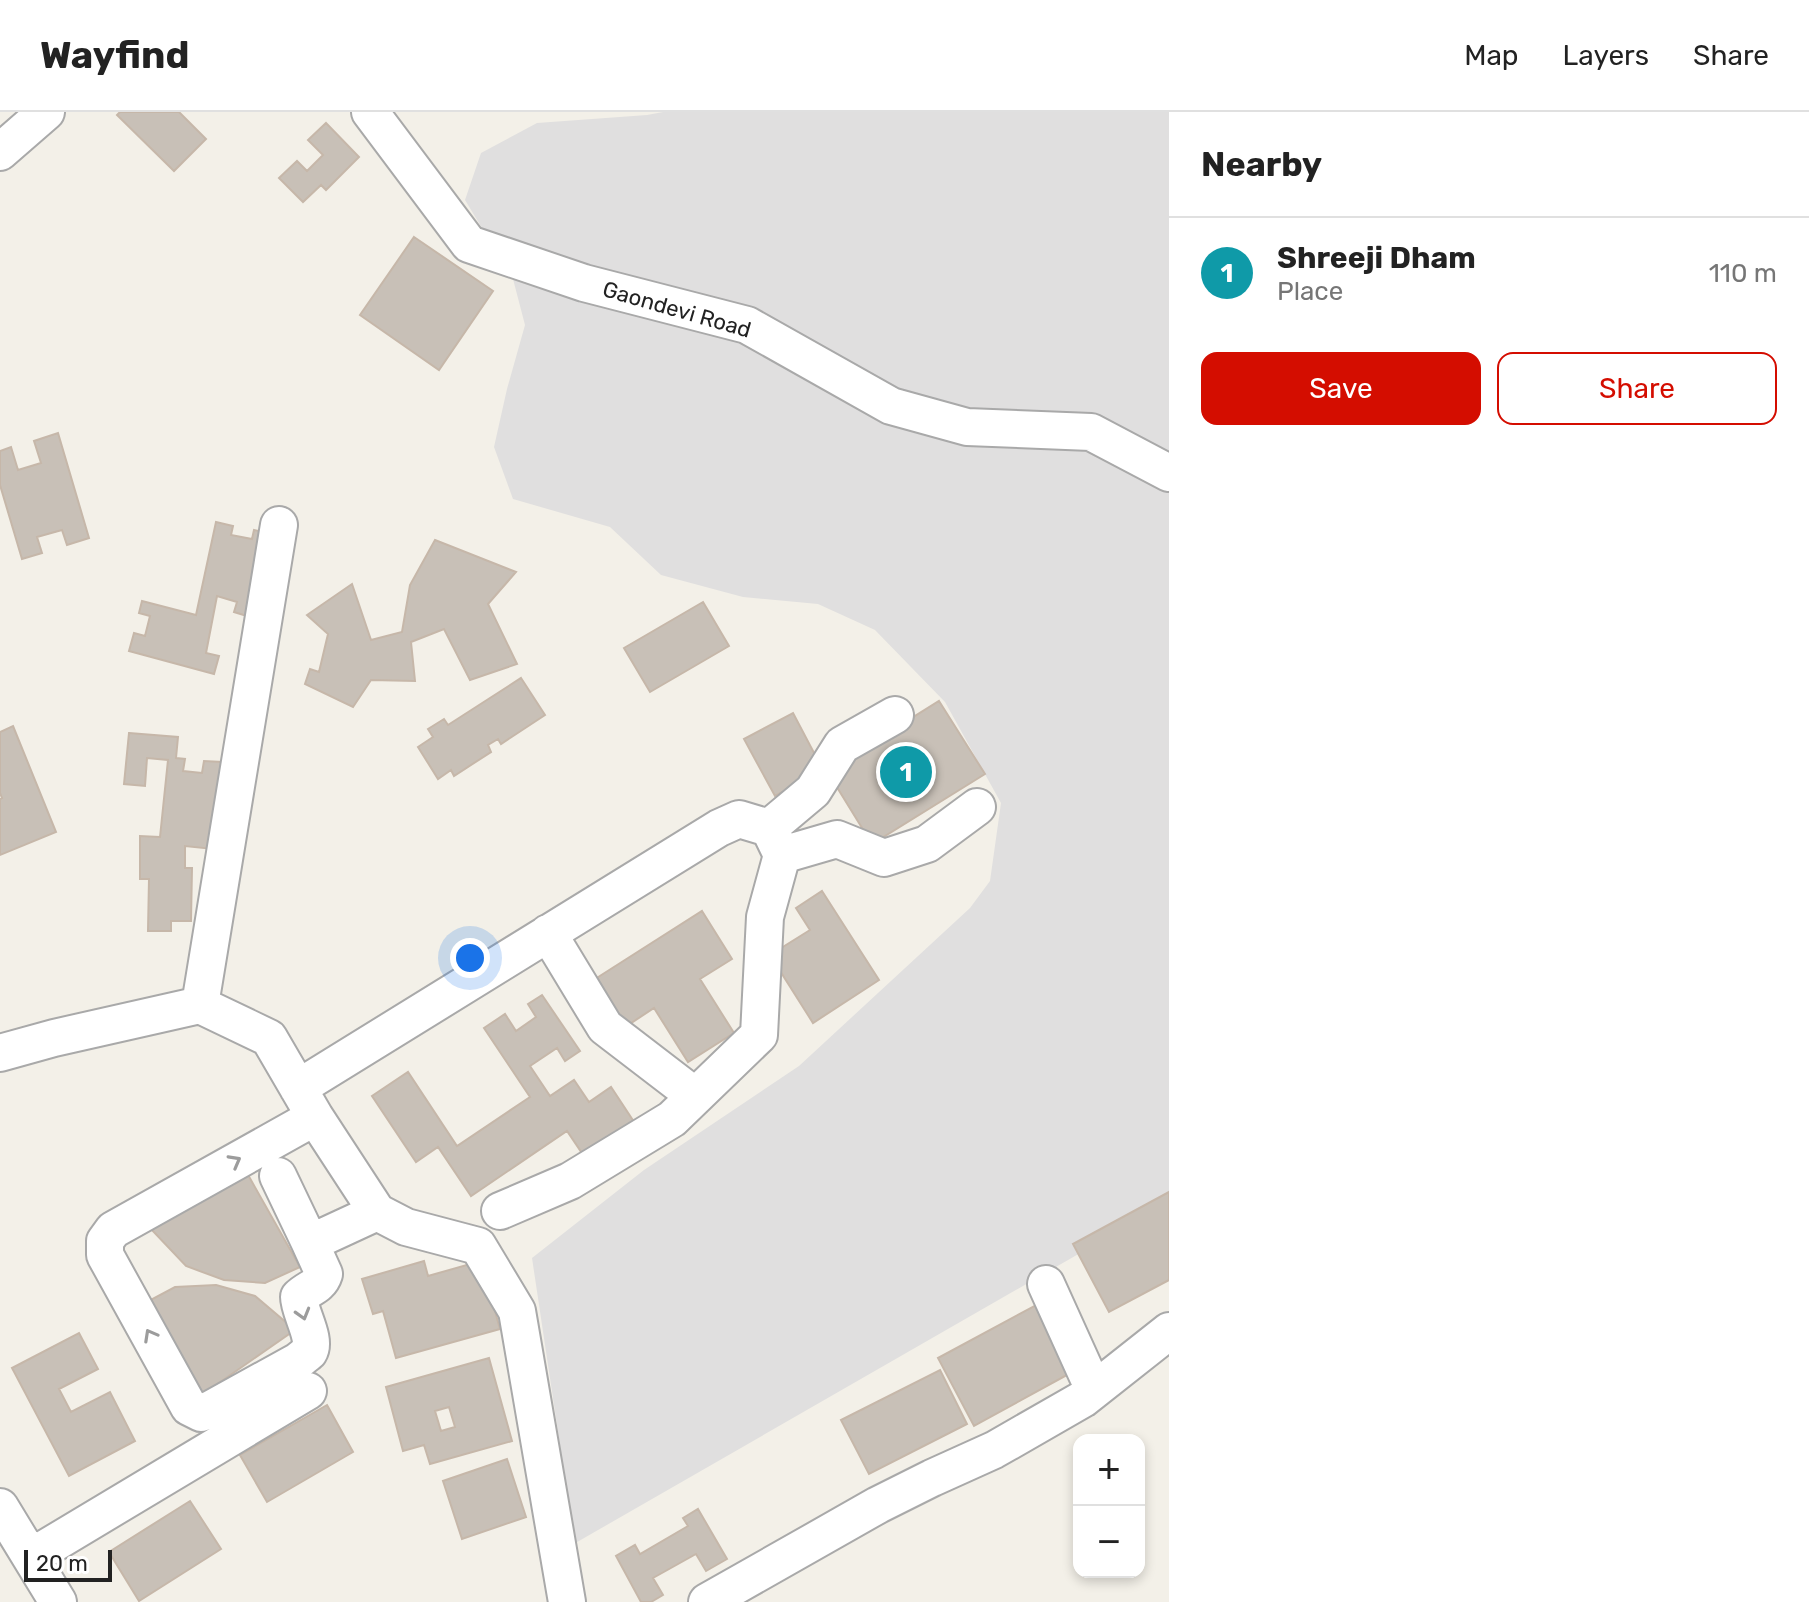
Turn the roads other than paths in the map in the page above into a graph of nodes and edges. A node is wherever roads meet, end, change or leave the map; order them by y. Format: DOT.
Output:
graph roads {
  1 [pos="46,112"];
  2 [pos="370,112"];
  3 [pos="0,152"];
  4 [pos="1169,473"];
  5 [pos="279,525"];
  6 [pos="895,715"];
  7 [pos="977,807"];
  8 [pos="775,842"];
  9 [pos="548,933"];
  10 [pos="200,1005"];
  11 [pos="0,1053"];
  12 [pos="695,1096"];
  13 [pos="307,1102"];
  14 [pos="278,1176"];
  15 [pos="374,1206"];
  16 [pos="500,1211"];
  17 [pos="317,1231"];
  18 [pos="1046,1284"];
  19 [pos="1169,1331"];
  20 [pos="1094,1390"];
  21 [pos="308,1391"];
  22 [pos="0,1507"];
  23 [pos="31,1557"];
  24 [pos="58,1602"];
  25 [pos="567,1602"];
  26 [pos="707,1602"];
  1 -- 3 [label="street"];
  2 -- 4 [label="street, Gaondevi Road"];
  5 -- 10 [label="street"];
  6 -- 8 [label="street"];
  7 -- 8 [label="street"];
  8 -- 9 [label="street"];
  8 -- 12 [label="street"];
  9 -- 12 [label="street"];
  9 -- 13 [label="street"];
  10 -- 11 [label="street"];
  10 -- 13 [label="street"];
  12 -- 16 [label="street"];
  13 -- 15 [label="street"];
  17 -- 13 [label="street, one-way"];
  14 -- 17 [label="street"];
  15 -- 17 [label="street"];
  15 -- 25 [label="street"];
  18 -- 20 [label="street"];
  19 -- 20 [label="street"];
  20 -- 26 [label="street"];
  21 -- 23 [label="street"];
  22 -- 23 [label="street"];
  23 -- 24 [label="street"];
}
